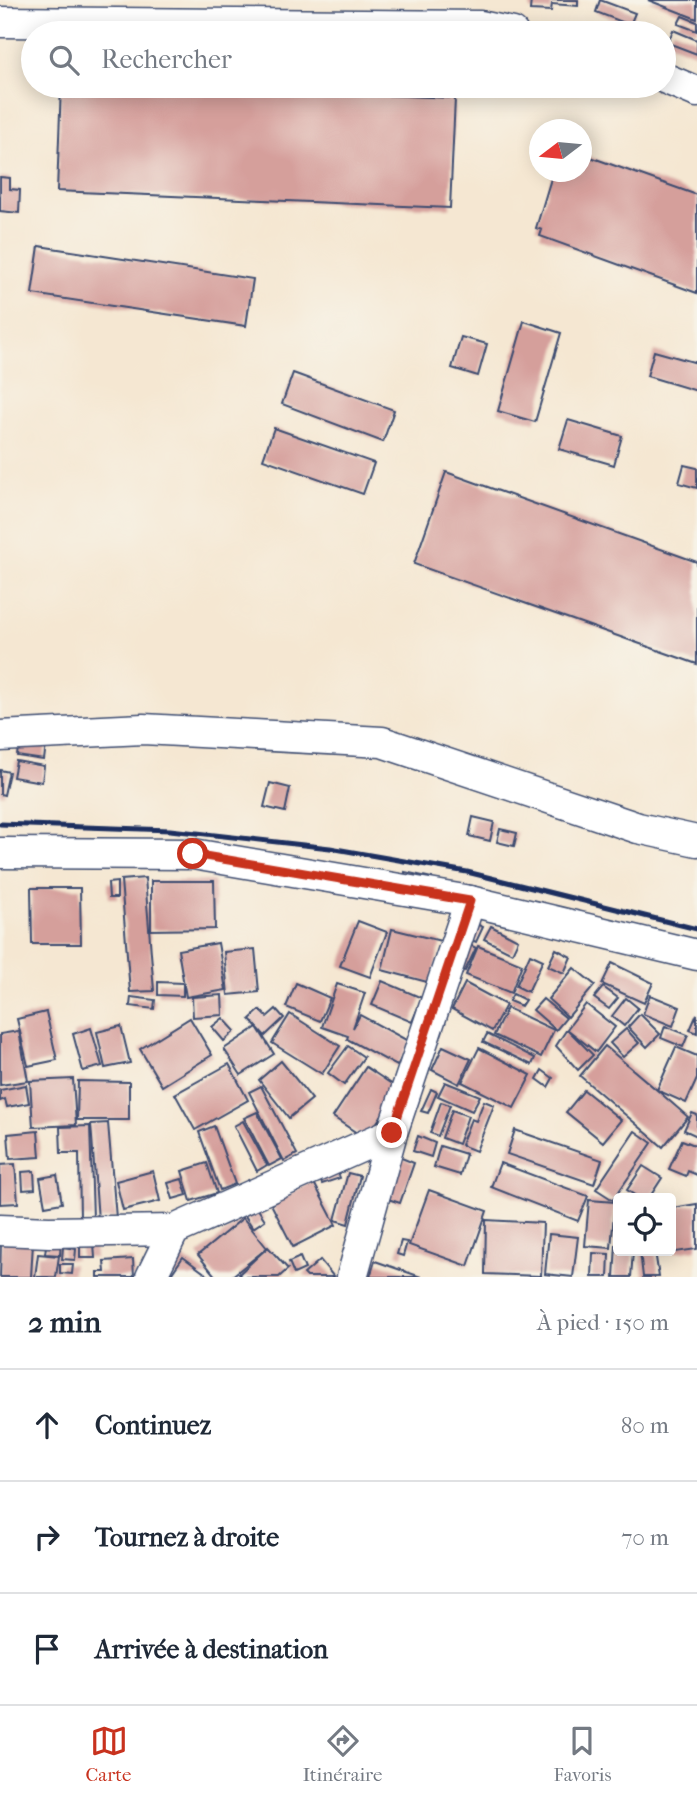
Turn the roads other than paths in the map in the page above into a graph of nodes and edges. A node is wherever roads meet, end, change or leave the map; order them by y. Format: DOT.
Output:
graph roads {
  1 [pos="202,12"];
  2 [pos="381,21"];
  3 [pos="0,22"];
  4 [pos="676,83"];
  5 [pos="697,92"];
  6 [pos="0,736"];
  7 [pos="697,841"];
  8 [pos="0,853"];
  9 [pos="470,901"];
  10 [pos="697,955"];
  11 [pos="392,1133"];
  12 [pos="0,1230"];
  13 [pos="174,1230"];
  14 [pos="151,1277"];
  15 [pos="352,1277"];
  1 -- 2 [label="street"];
  1 -- 3 [label="street"];
  4 -- 5 [label="street"];
  6 -- 7 [label="street"];
  8 -- 9 [label="street"];
  9 -- 10 [label="street"];
  9 -- 11 [label="street"];
  11 -- 13 [label="street"];
  11 -- 15 [label="street"];
  12 -- 13 [label="street"];
  13 -- 14 [label="street"];
}
